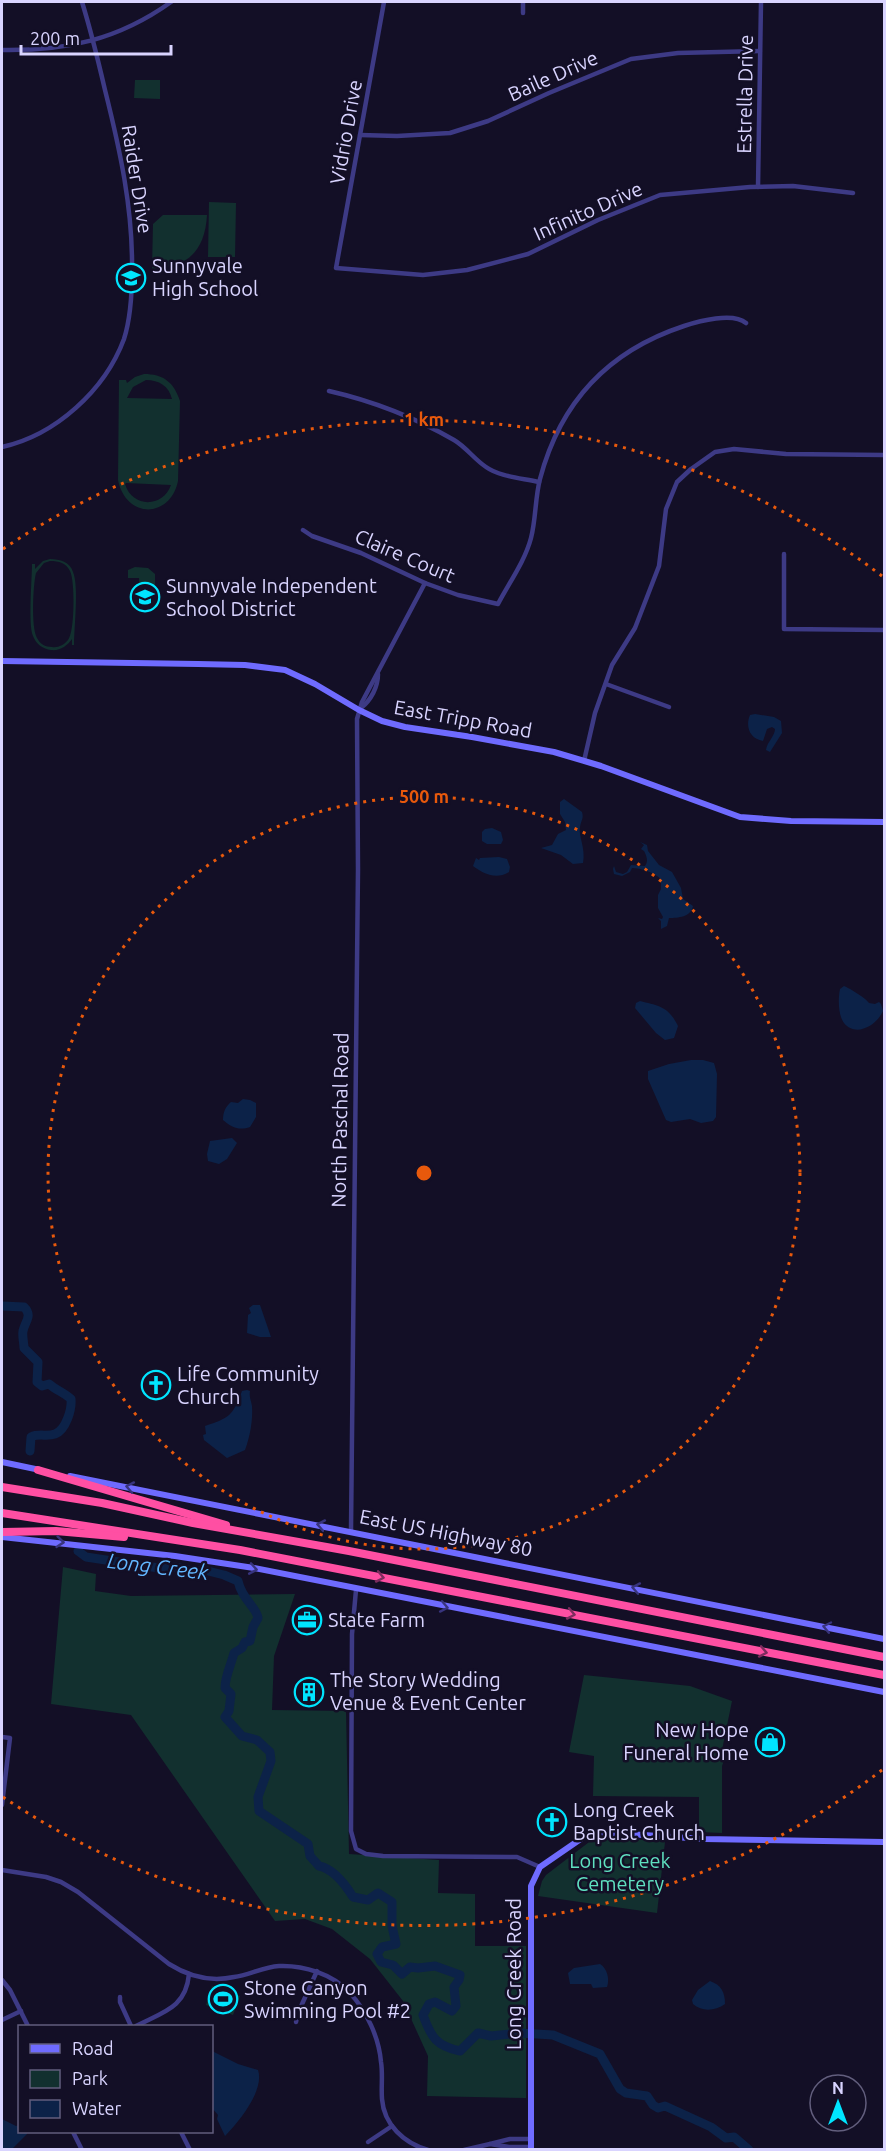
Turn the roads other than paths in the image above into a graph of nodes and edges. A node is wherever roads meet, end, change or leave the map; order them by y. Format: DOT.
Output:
graph roads {
  1 [pos="82,2"];
  2 [pos="171,2"];
  3 [pos="384,2"];
  4 [pos="523,2"];
  5 [pos="761,2"];
  6 [pos="523,13"];
  7 [pos="93,41"];
  8 [pos="2,50"];
  9 [pos="760,51"];
  10 [pos="360,135"];
  11 [pos="758,187"];
  12 [pos="853,193"];
  13 [pos="336,268"];
  14 [pos="746,323"];
  15 [pos="329,391"];
  16 [pos="2,447"];
  17 [pos="885,455"];
  18 [pos="539,482"];
  19 [pos="303,530"];
  20 [pos="784,554"];
  21 [pos="425,583"];
  22 [pos="885,630"];
  23 [pos="2,661"];
  24 [pos="606,684"];
  25 [pos="669,707"];
  26 [pos="359,710"];
  27 [pos="584,761"];
  28 [pos="885,822"];
  29 [pos="2,1462"];
  30 [pos="38,1470"];
  31 [pos="2,1487"];
  32 [pos="2,1513"];
  33 [pos="351,1531"];
  34 [pos="2,1532"];
  35 [pos="243,1532"];
  36 [pos="2,1537"];
  37 [pos="240,1550"];
  38 [pos="356,1590"];
  39 [pos="885,1639"];
  40 [pos="885,1657"];
  41 [pos="885,1675"];
  42 [pos="885,1692"];
  43 [pos="2,1737"];
  44 [pos="2,1805"];
  45 [pos="885,1842"];
  46 [pos="540,1867"];
  47 [pos="2,1870"];
  48 [pos="317,1971"];
  49 [pos="189,1974"];
  50 [pos="2,1980"];
  51 [pos="120,1997"];
  52 [pos="21,2011"];
  53 [pos="2,2020"];
  54 [pos="296,2022"];
  55 [pos="28,2025"];
  56 [pos="131,2025"];
  57 [pos="138,2025"];
  58 [pos="392,2126"];
  59 [pos="74,2133"];
  60 [pos="182,2133"];
  61 [pos="531,2139"];
  62 [pos="368,2142"];
  63 [pos="490,2144"];
  64 [pos="531,2148"];
  65 [pos="82,2150"];
  66 [pos="190,2150"];
  67 [pos="428,2150"];
  68 [pos="464,2150"];
  1 -- 7 [label="street, Raider Drive"];
  2 -- 7 [label="street"];
  3 -- 10 [label="street, Vidrio Drive"];
  4 -- 6 [label="street"];
  5 -- 9 [label="street, Estrella Drive"];
  7 -- 8 [label="street"];
  7 -- 16 [label="street, Raider Drive"];
  9 -- 10 [label="street, Baile Drive"];
  9 -- 11 [label="street, Estrella Drive"];
  10 -- 13 [label="street, Vidrio Drive"];
  11 -- 12 [label="street, Infinito Drive"];
  11 -- 13 [label="street, Infinito Drive"];
  14 -- 18 [label="street"];
  15 -- 18 [label="street"];
  17 -- 24 [label="street"];
  18 -- 21 [label="street, Claire Court"];
  19 -- 21 [label="street, Claire Court"];
  20 -- 22 [label="street"];
  21 -- 26 [label="street"];
  23 -- 26 [label="main road, East Tripp Road"];
  24 -- 25 [label="street"];
  24 -- 27 [label="street"];
  26 -- 27 [label="main road, East Tripp Road"];
  26 -- 33 [label="street, North Paschal Road"];
  27 -- 28 [label="main road, East Tripp Road"];
  29 -- 30 [label="main road, East US Highway 80"];
  33 -- 30 [label="main road, East US Highway 80, one-way"];
  30 -- 35 [label="highway"];
  31 -- 35 [label="highway"];
  32 -- 37 [label="highway"];
  39 -- 33 [label="main road, East US Highway 80, one-way"];
  34 -- 37 [label="highway"];
  35 -- 40 [label="highway"];
  36 -- 38 [label="main road, one-way"];
  37 -- 41 [label="highway, one-way"];
  38 -- 42 [label="main road, one-way"];
  38 -- 46 [label="street"];
  43 -- 44 [label="street"];
  45 -- 46 [label="main road"];
  46 -- 61 [label="main road, Long Creek Road"];
  47 -- 49 [label="street"];
  48 -- 49 [label="street"];
  48 -- 54 [label="street"];
  48 -- 58 [label="street"];
  49 -- 57 [label="street"];
  50 -- 52 [label="street"];
  51 -- 56 [label="street"];
  52 -- 53 [label="street"];
  52 -- 55 [label="street"];
  58 -- 62 [label="street"];
  58 -- 67 [label="street"];
  59 -- 65 [label="street"];
  60 -- 66 [label="street"];
  61 -- 63 [label="street"];
  61 -- 64 [label="main road, Long Creek Road"];
  63 -- 64 [label="street"];
  63 -- 68 [label="street"];
}
